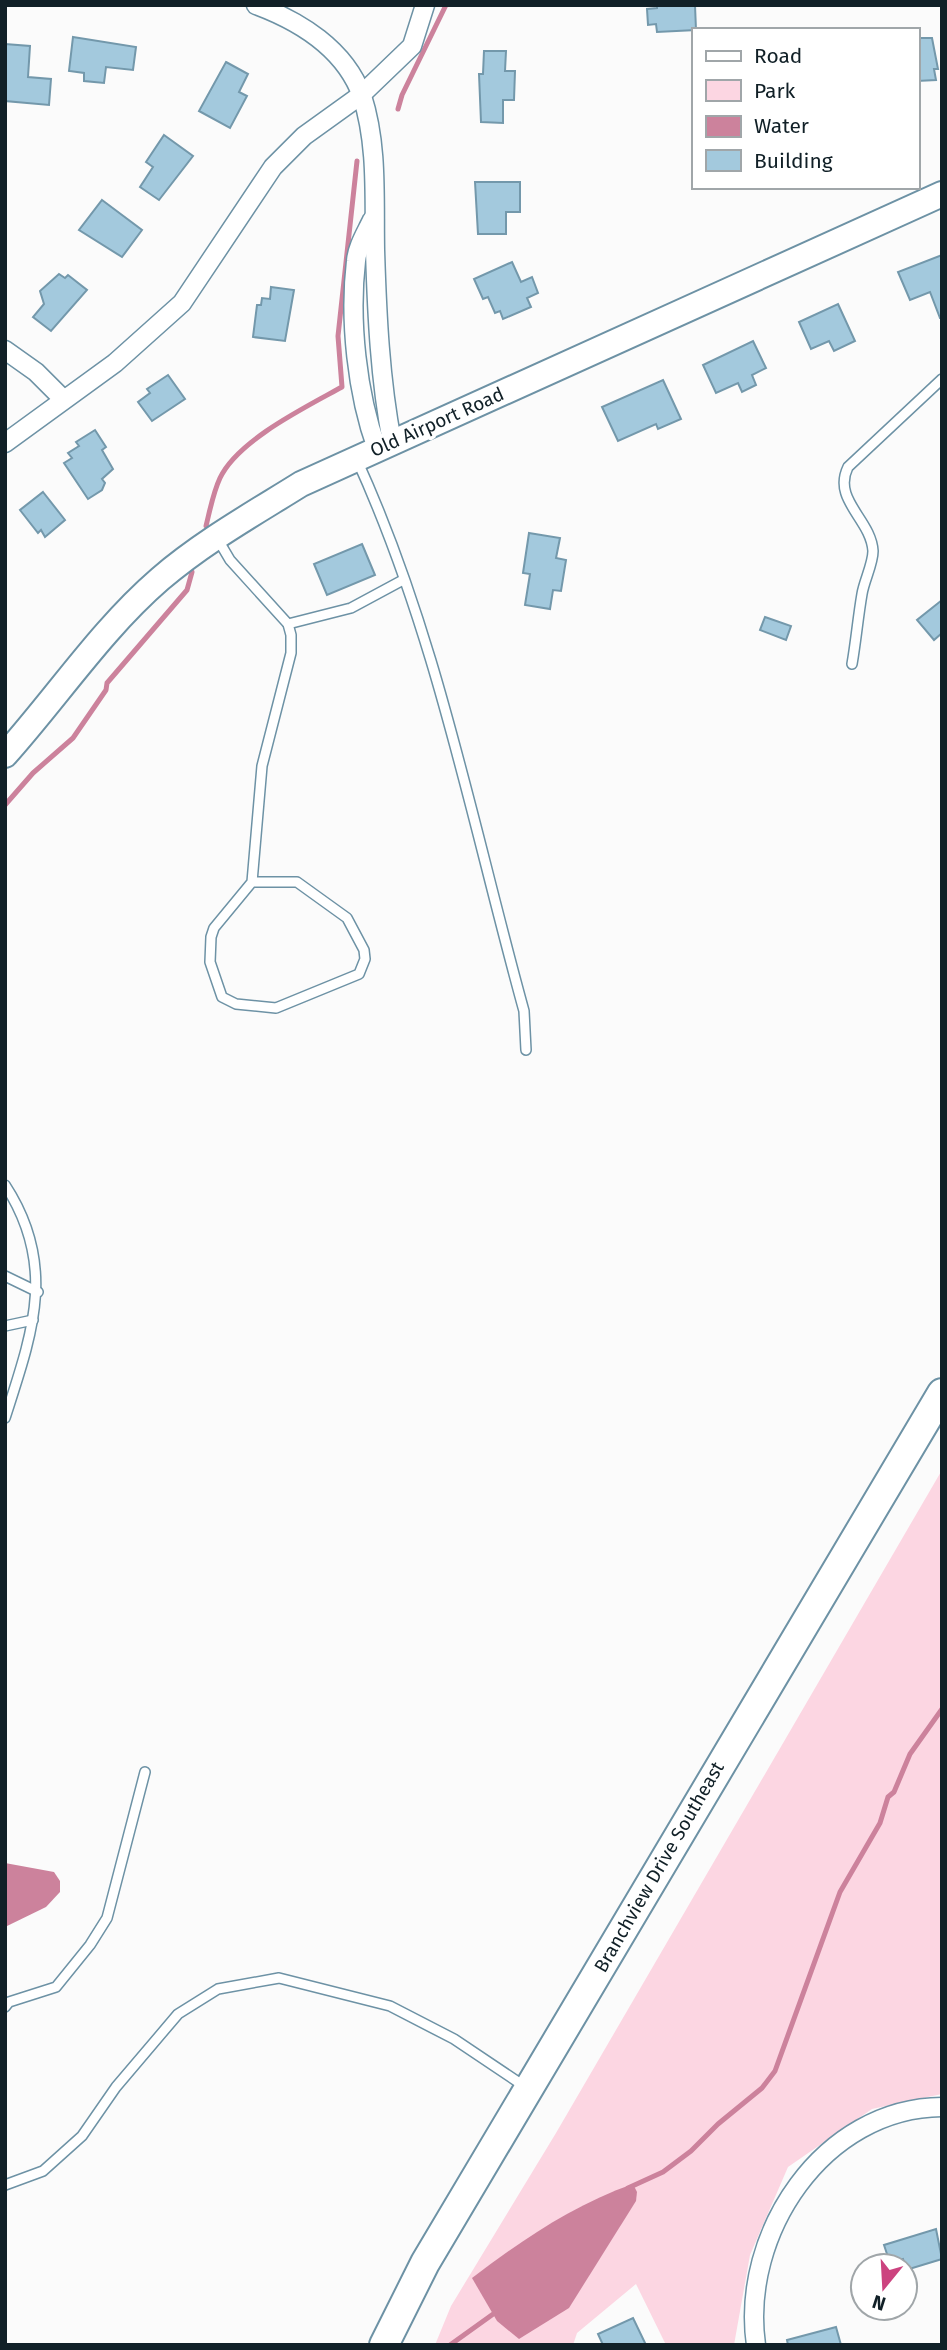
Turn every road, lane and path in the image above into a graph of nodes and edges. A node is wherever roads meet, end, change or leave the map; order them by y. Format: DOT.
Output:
graph roads {
  1 [pos="256,5"];
  2 [pos="425,5"];
  3 [pos="361,95"];
  4 [pos="942,194"];
  5 [pos="5,350"];
  6 [pos="942,379"];
  7 [pos="63,399"];
  8 [pos="5,443"];
  9 [pos="375,450"];
  10 [pos="216,537"];
  11 [pos="403,580"];
  12 [pos="288,624"];
  13 [pos="852,664"];
  14 [pos="5,755"];
  15 [pos="252,882"];
  16 [pos="526,1050"];
  17 [pos="5,1185"];
  18 [pos="5,1276"];
  19 [pos="38,1292"];
  20 [pos="33,1320"];
  21 [pos="5,1326"];
  22 [pos="942,1393"];
  23 [pos="5,1418"];
  24 [pos="145,1773"];
  25 [pos="5,2007"];
  26 [pos="528,2089"];
  27 [pos="942,2107"];
  28 [pos="5,2185"];
  29 [pos="384,2345"];
  30 [pos="756,2345"];
  1 -- 3 [label="street"];
  2 -- 3 [label="street"];
  3 -- 7 [label="street"];
  3 -- 9 [label="street"];
  4 -- 9 [label="street, Old Airport Road"];
  5 -- 7 [label="street"];
  6 -- 13 [label="lane"];
  7 -- 8 [label="street"];
  9 -- 10 [label="street, Old Airport Road"];
  9 -- 11 [label="lane"];
  10 -- 12 [label="lane"];
  10 -- 14 [label="street, Old Airport Road"];
  11 -- 12 [label="lane"];
  11 -- 16 [label="lane"];
  12 -- 15 [label="lane"];
  15 -- 15 [label="lane"];
  17 -- 19 [label="lane"];
  18 -- 19 [label="lane"];
  19 -- 20 [label="lane"];
  20 -- 21 [label="lane"];
  20 -- 23 [label="lane"];
  22 -- 26 [label="main road, Branchview Drive Southeast"];
  24 -- 25 [label="lane"];
  26 -- 28 [label="lane"];
  26 -- 29 [label="main road, Branchview Drive Southeast"];
  27 -- 30 [label="street"];
}
